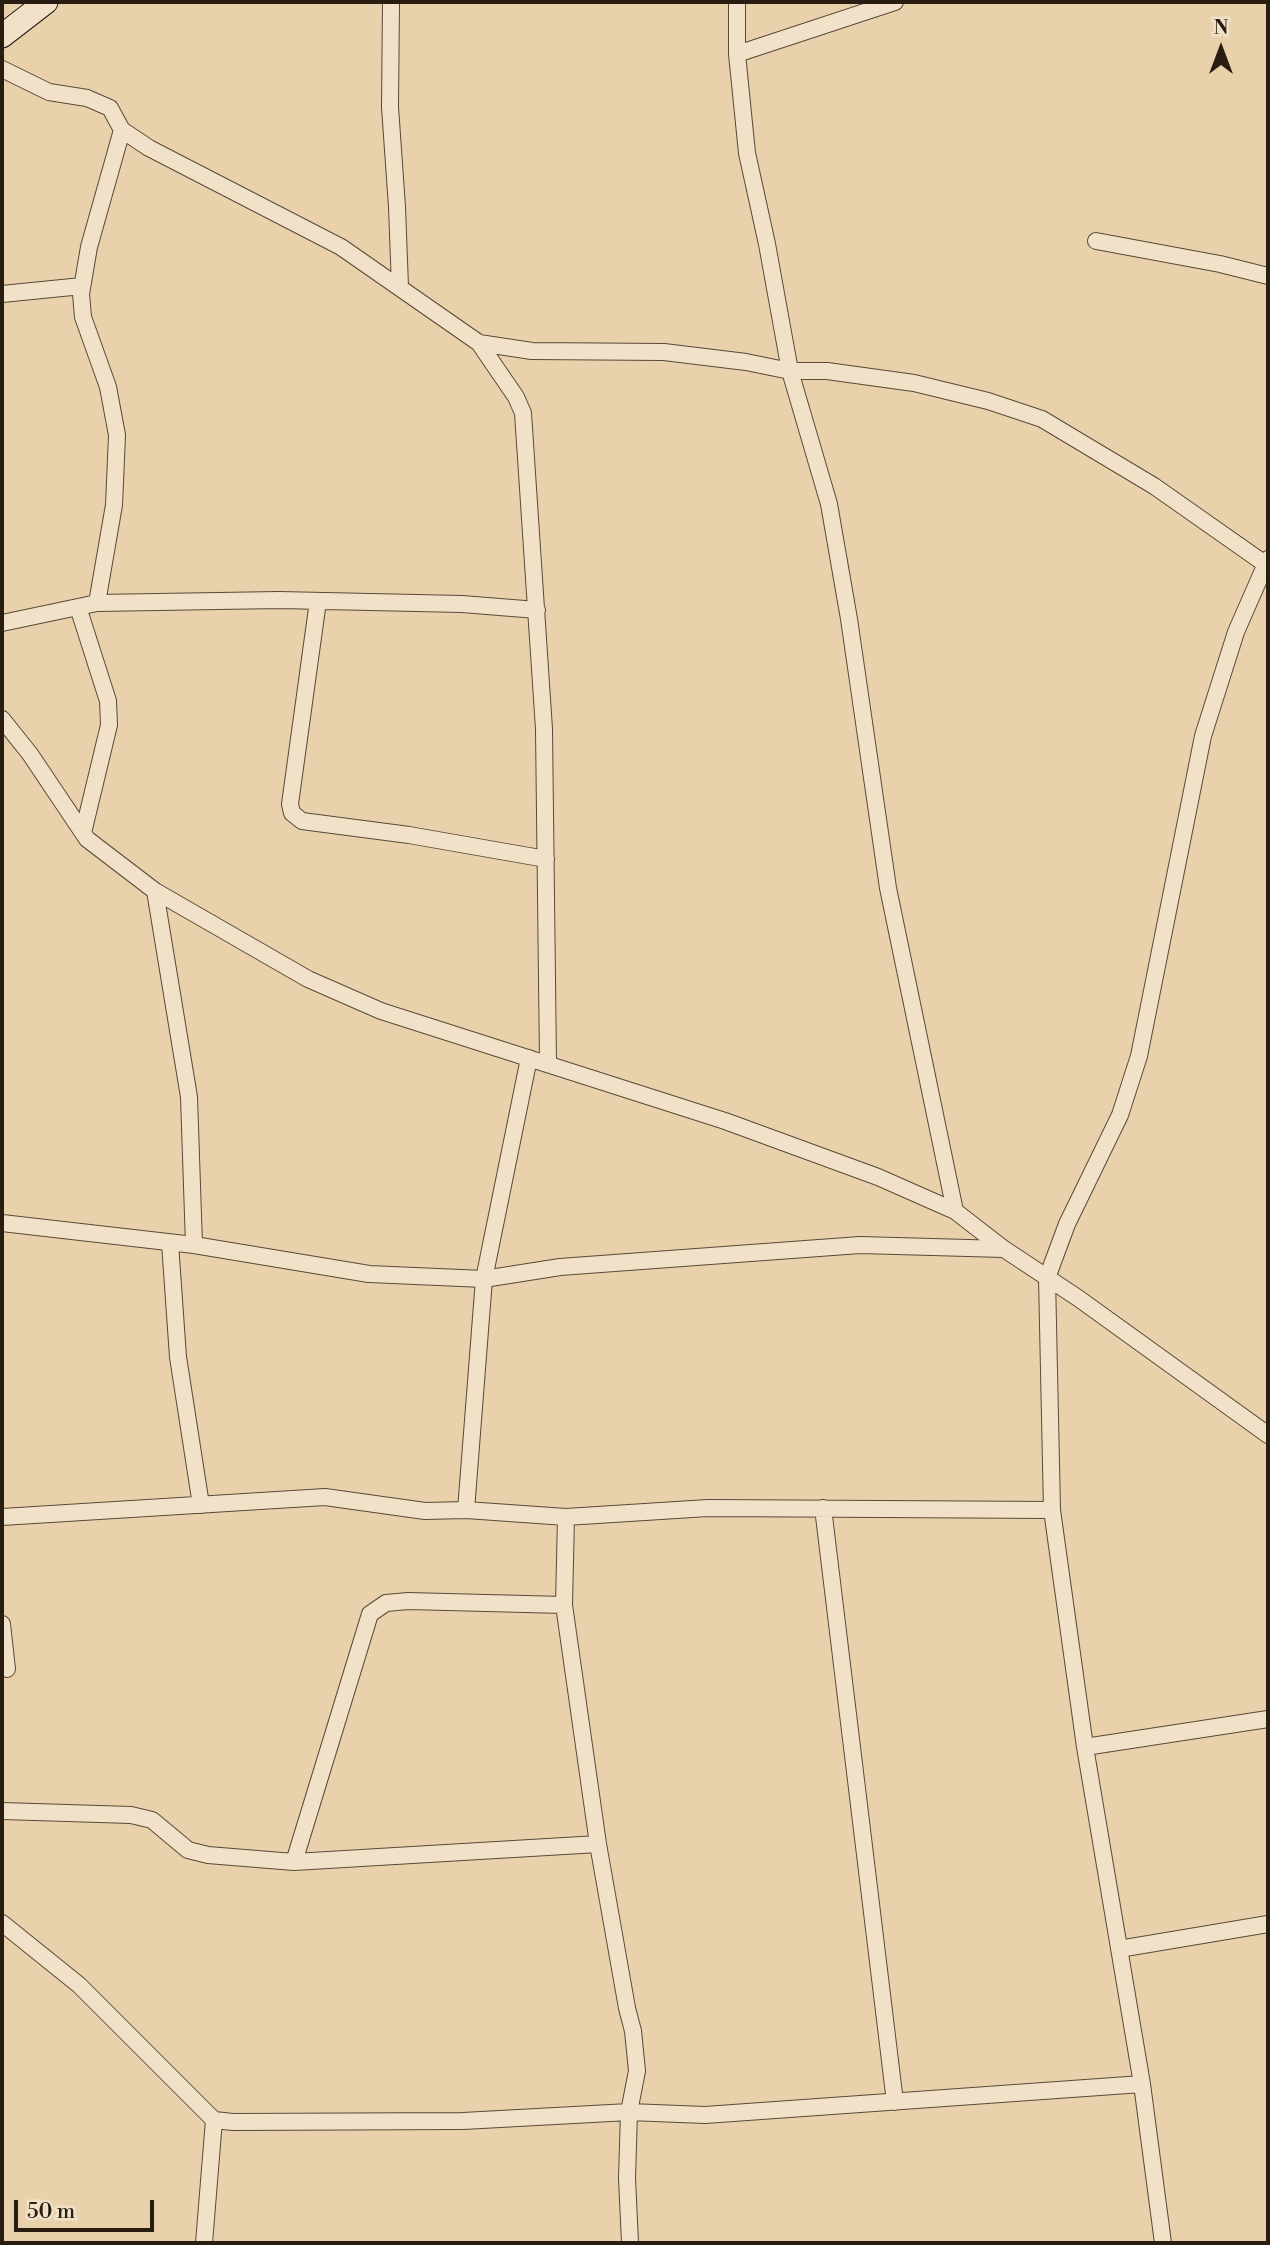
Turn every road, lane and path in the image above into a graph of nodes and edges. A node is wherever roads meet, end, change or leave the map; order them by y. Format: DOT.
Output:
graph roads {
  1 [pos="46,2"];
  2 [pos="391,2"];
  3 [pos="737,2"];
  4 [pos="895,2"];
  5 [pos="2,36"];
  6 [pos="737,54"];
  7 [pos="2,69"];
  8 [pos="122,131"];
  9 [pos="1096,241"];
  10 [pos="1268,276"];
  11 [pos="82,286"];
  12 [pos="400,287"];
  13 [pos="2,294"];
  14 [pos="479,343"];
  15 [pos="790,371"];
  16 [pos="1267,563"];
  17 [pos="318,601"];
  18 [pos="97,603"];
  19 [pos="78,607"];
  20 [pos="537,610"];
  21 [pos="2,623"];
  22 [pos="2,719"];
  23 [pos="83,833"];
  24 [pos="546,859"];
  25 [pos="155,891"];
  26 [pos="529,1058"];
  27 [pos="548,1063"];
  28 [pos="955,1210"];
  29 [pos="2,1223"];
  30 [pos="170,1243"];
  31 [pos="194,1245"];
  32 [pos="1004,1249"];
  33 [pos="1047,1278"];
  34 [pos="484,1279"];
  35 [pos="1268,1435"];
  36 [pos="201,1505"];
  37 [pos="823,1508"];
  38 [pos="466,1510"];
  39 [pos="1052,1510"];
  40 [pos="2,1517"];
  41 [pos="566,1517"];
  42 [pos="564,1605"];
  43 [pos="2,1623"];
  44 [pos="7,1669"];
  45 [pos="1268,1719"];
  46 [pos="1085,1747"];
  47 [pos="2,1811"];
  48 [pos="597,1844"];
  49 [pos="294,1862"];
  50 [pos="2,1923"];
  51 [pos="1268,1924"];
  52 [pos="1119,1949"];
  53 [pos="1142,2084"];
  54 [pos="895,2102"];
  55 [pos="629,2112"];
  56 [pos="214,2120"];
  57 [pos="204,2243"];
  58 [pos="630,2243"];
  59 [pos="1163,2243"];
  1 -- 5 [label="street"];
  2 -- 12 [label="street"];
  3 -- 6 [label="street"];
  4 -- 6 [label="street"];
  6 -- 15 [label="street"];
  7 -- 8 [label="street"];
  8 -- 11 [label="street"];
  8 -- 12 [label="street"];
  9 -- 10 [label="street"];
  11 -- 13 [label="street"];
  11 -- 18 [label="street"];
  12 -- 14 [label="street"];
  14 -- 15 [label="street"];
  14 -- 20 [label="street"];
  15 -- 16 [label="street"];
  15 -- 28 [label="street"];
  16 -- 33 [label="street"];
  17 -- 18 [label="street"];
  17 -- 20 [label="street"];
  17 -- 24 [label="street"];
  18 -- 19 [label="street"];
  19 -- 21 [label="street"];
  19 -- 23 [label="street"];
  20 -- 24 [label="street"];
  22 -- 23 [label="street"];
  23 -- 25 [label="street"];
  24 -- 27 [label="street"];
  25 -- 26 [label="street"];
  25 -- 31 [label="street"];
  26 -- 27 [label="street"];
  26 -- 34 [label="street"];
  27 -- 28 [label="street"];
  28 -- 32 [label="street"];
  29 -- 30 [label="street"];
  30 -- 31 [label="street"];
  30 -- 36 [label="street"];
  31 -- 34 [label="street"];
  32 -- 33 [label="street"];
  32 -- 34 [label="street"];
  33 -- 35 [label="street"];
  33 -- 39 [label="street"];
  34 -- 38 [label="street"];
  36 -- 38 [label="street"];
  36 -- 40 [label="street"];
  37 -- 39 [label="street"];
  37 -- 41 [label="street"];
  37 -- 54 [label="street"];
  38 -- 41 [label="street"];
  39 -- 46 [label="street"];
  41 -- 42 [label="street"];
  42 -- 48 [label="street"];
  42 -- 49 [label="street"];
  43 -- 44 [label="street"];
  45 -- 46 [label="street"];
  46 -- 52 [label="street"];
  47 -- 49 [label="street"];
  48 -- 49 [label="street"];
  48 -- 55 [label="street"];
  50 -- 56 [label="street"];
  51 -- 52 [label="street"];
  52 -- 53 [label="street"];
  53 -- 54 [label="street"];
  53 -- 59 [label="street"];
  54 -- 55 [label="street"];
  55 -- 56 [label="street"];
  55 -- 58 [label="street"];
  56 -- 57 [label="street"];
}
